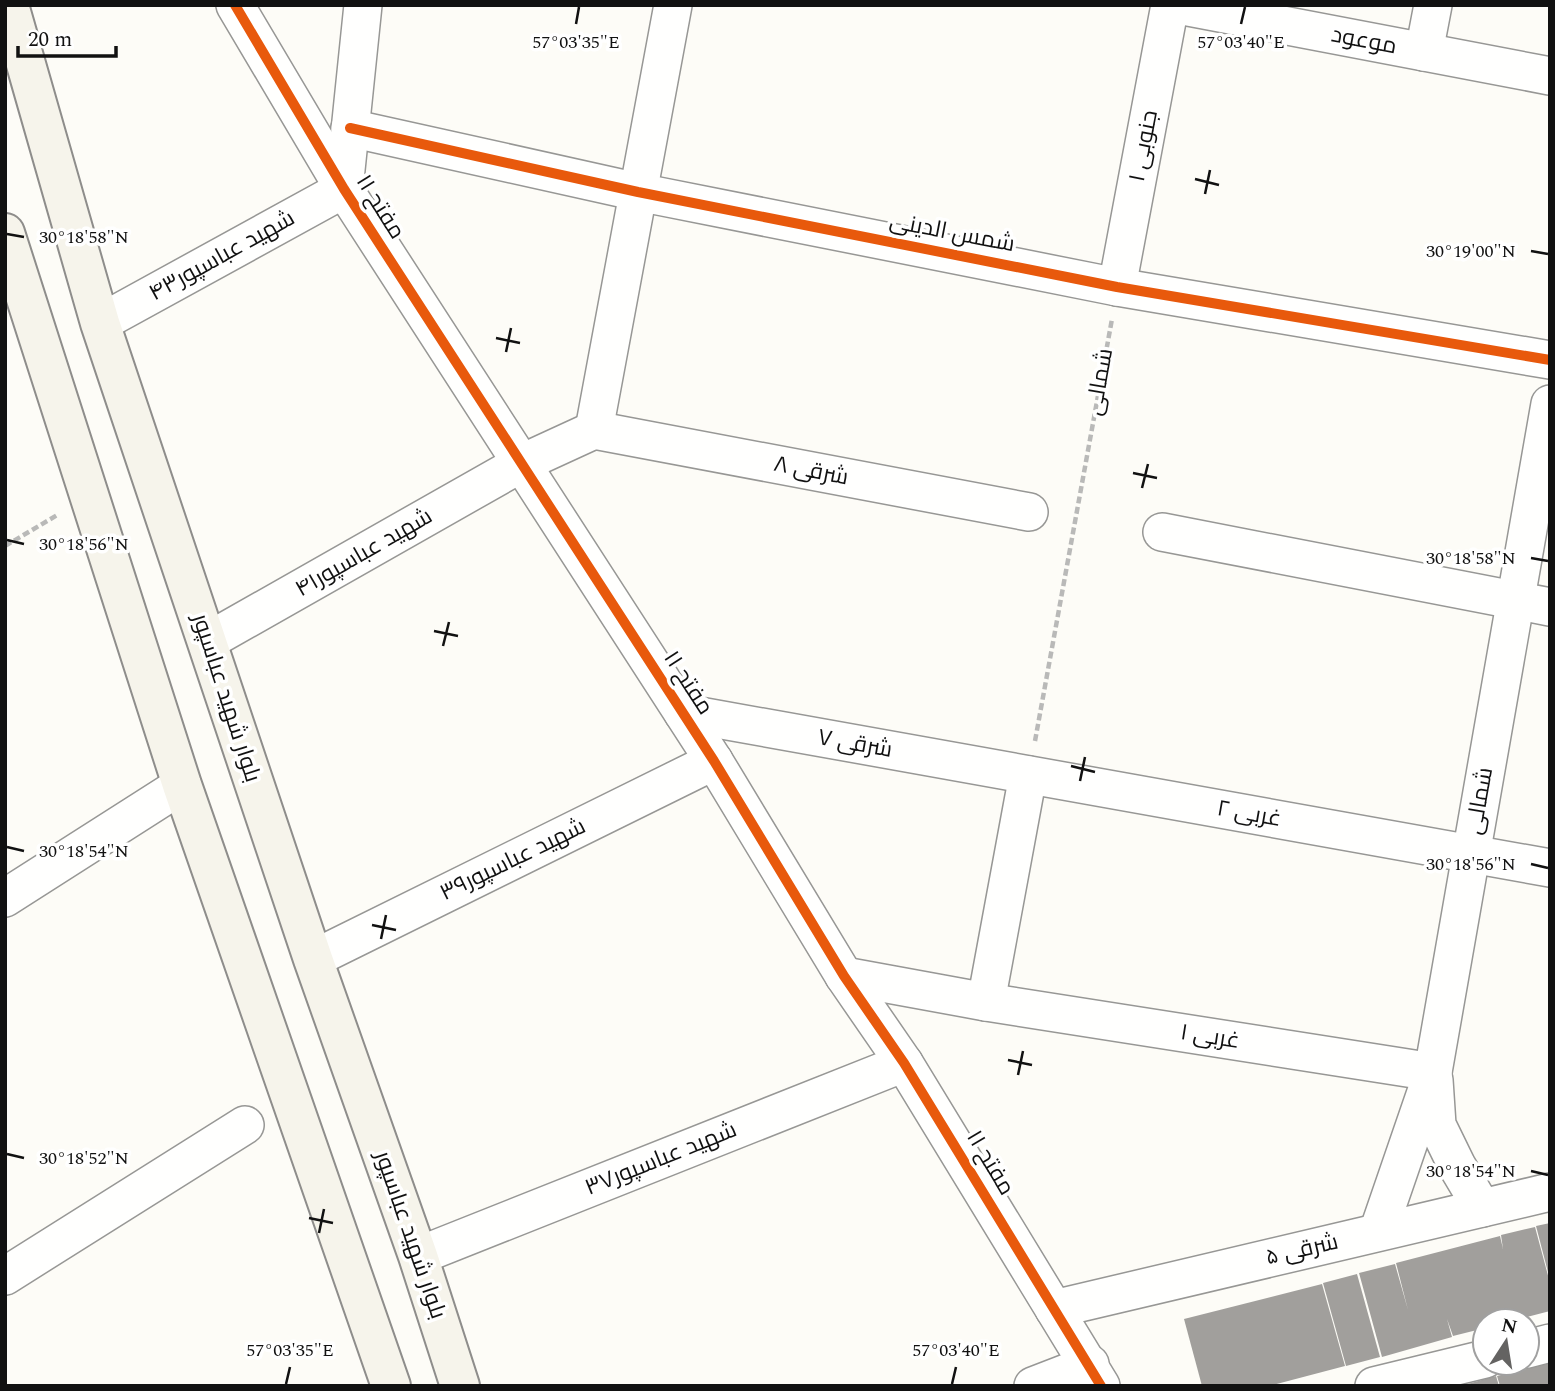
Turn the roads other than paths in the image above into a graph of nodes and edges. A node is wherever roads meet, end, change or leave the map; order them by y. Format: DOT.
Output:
graph roads {
  1 [pos="9,5"];
  2 [pos="235,5"];
  3 [pos="363,5"];
  4 [pos="673,5"];
  5 [pos="1170,5"];
  6 [pos="1178,5"];
  7 [pos="1433,5"];
  8 [pos="1424,52"];
  9 [pos="1550,76"];
  10 [pos="350,128"];
  11 [pos="344,189"];
  12 [pos="638,192"];
  13 [pos="5,233"];
  14 [pos="1117,287"];
  15 [pos="100,323"];
  16 [pos="1550,360"];
  17 [pos="1550,404"];
  18 [pos="594,430"];
  19 [pos="520,464"];
  20 [pos="1028,512"];
  21 [pos="1162,532"];
  22 [pos="1533,603"];
  23 [pos="208,641"];
  24 [pos="683,713"];
  25 [pos="714,761"];
  26 [pos="1028,775"];
  27 [pos="182,785"];
  28 [pos="1471,853"];
  29 [pos="1550,867"];
  30 [pos="5,898"];
  31 [pos="313,959"];
  32 [pos="845,976"];
  33 [pos="986,1002"];
  34 [pos="904,1063"];
  35 [pos="1433,1072"];
  36 [pos="245,1125"];
  37 [pos="1550,1192"];
  38 [pos="1482,1208"];
  39 [pos="1378,1232"];
  40 [pos="418,1256"];
  41 [pos="5,1276"];
  42 [pos="1054,1309"];
  43 [pos="1471,1362"];
  44 [pos="1095,1375"];
  45 [pos="391,1386"];
  46 [pos="460,1386"];
  47 [pos="1033,1386"];
  48 [pos="1374,1386"];
  1 -- 15 [label="main road, بلوار شهید عباسپور"];
  2 -- 11 [label="street, مفتح ۱۱"];
  3 -- 10 [label="street, مفتح ۱۱"];
  4 -- 12 [label="street"];
  5 -- 14 [label="street, ۱ جنوبی"];
  6 -- 8 [label="street, موعود"];
  7 -- 8 [label="street"];
  8 -- 9 [label="street, موعود"];
  10 -- 11 [label="street, مفتح ۱۱"];
  10 -- 12 [label="street, شمس الدینی"];
  11 -- 15 [label="street, ۴۳شهید عباسپور"];
  11 -- 19 [label="street, مفتح ۱۱"];
  12 -- 14 [label="street, شمس الدینی"];
  12 -- 18 [label="street"];
  13 -- 27 [label="main road"];
  14 -- 16 [label="street, شمس الدینی"];
  15 -- 23 [label="main road, بلوار شهید عباسپور"];
  17 -- 22 [label="street, شمالی"];
  18 -- 19 [label="street, ۴۱شهید عباسپور"];
  18 -- 20 [label="street, شرقی ۸"];
  19 -- 23 [label="street, ۴۱شهید عباسپور"];
  19 -- 24 [label="street, مفتح ۱۱"];
  21 -- 22 [label="street"];
  22 -- 28 [label="street, شمالی"];
  23 -- 31 [label="main road, بلوار شهید عباسپور"];
  24 -- 25 [label="street, مفتح ۱۱"];
  24 -- 26 [label="street, شرقی ۷"];
  25 -- 31 [label="street, شهید عباسپور۳۹"];
  25 -- 32 [label="street, مفتح ۱۱"];
  26 -- 28 [label="street, غربی ۲"];
  26 -- 33 [label="street"];
  27 -- 30 [label="street"];
  27 -- 45 [label="main road"];
  28 -- 29 [label="street, غربی ۲"];
  28 -- 35 [label="street, شمالی"];
  31 -- 40 [label="main road, بلوار شهید عباسپور"];
  32 -- 33 [label="street, غربی ۱"];
  32 -- 34 [label="street, مفتح ۱۱"];
  33 -- 35 [label="street, غربی ۱"];
  34 -- 40 [label="street, شهید عباسپور۳۷"];
  34 -- 42 [label="street, مفتح ۱۱"];
  35 -- 38 [label="street"];
  35 -- 39 [label="street, شمالی"];
  36 -- 41 [label="street"];
  37 -- 38 [label="street, شرقی ۵"];
  38 -- 39 [label="street, شرقی ۵"];
  39 -- 42 [label="street, شرقی ۵"];
  40 -- 46 [label="main road, بلوار شهید عباسپور"];
  42 -- 44 [label="street, مفتح ۱۱"];
  43 -- 48 [label="street"];
  44 -- 47 [label="street"];
}
